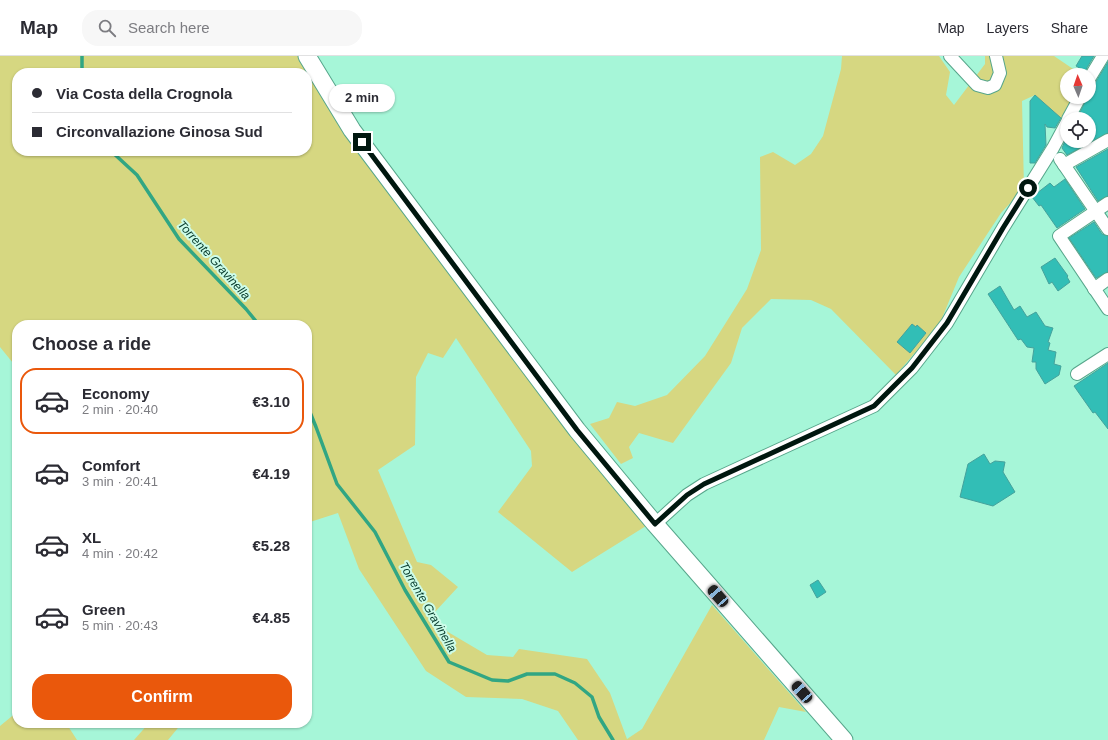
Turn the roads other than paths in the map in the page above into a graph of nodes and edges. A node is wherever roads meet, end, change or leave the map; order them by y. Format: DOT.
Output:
graph roads {
  1 [pos="307,56"];
  2 [pos="950,56"];
  3 [pos="996,56"];
  4 [pos="1103,56"];
  5 [pos="1096,68"];
  6 [pos="1060,135"];
  7 [pos="1108,140"];
  8 [pos="1108,203"];
  9 [pos="1096,211"];
  10 [pos="1108,229"];
  11 [pos="1108,279"];
  12 [pos="1094,289"];
  13 [pos="1108,309"];
  14 [pos="1108,354"];
  15 [pos="1077,374"];
  16 [pos="655,524"];
  17 [pos="844,740"];
  1 -- 16 [label="main road"];
  2 -- 3 [label="street"];
  4 -- 5 [label="street"];
  6 -- 16 [label="street"];
  7 -- 9 [label="street"];
  8 -- 9 [label="street"];
  9 -- 10 [label="street"];
  9 -- 12 [label="street"];
  11 -- 12 [label="street"];
  12 -- 13 [label="street"];
  14 -- 15 [label="street"];
  16 -- 17 [label="main road"];
}
